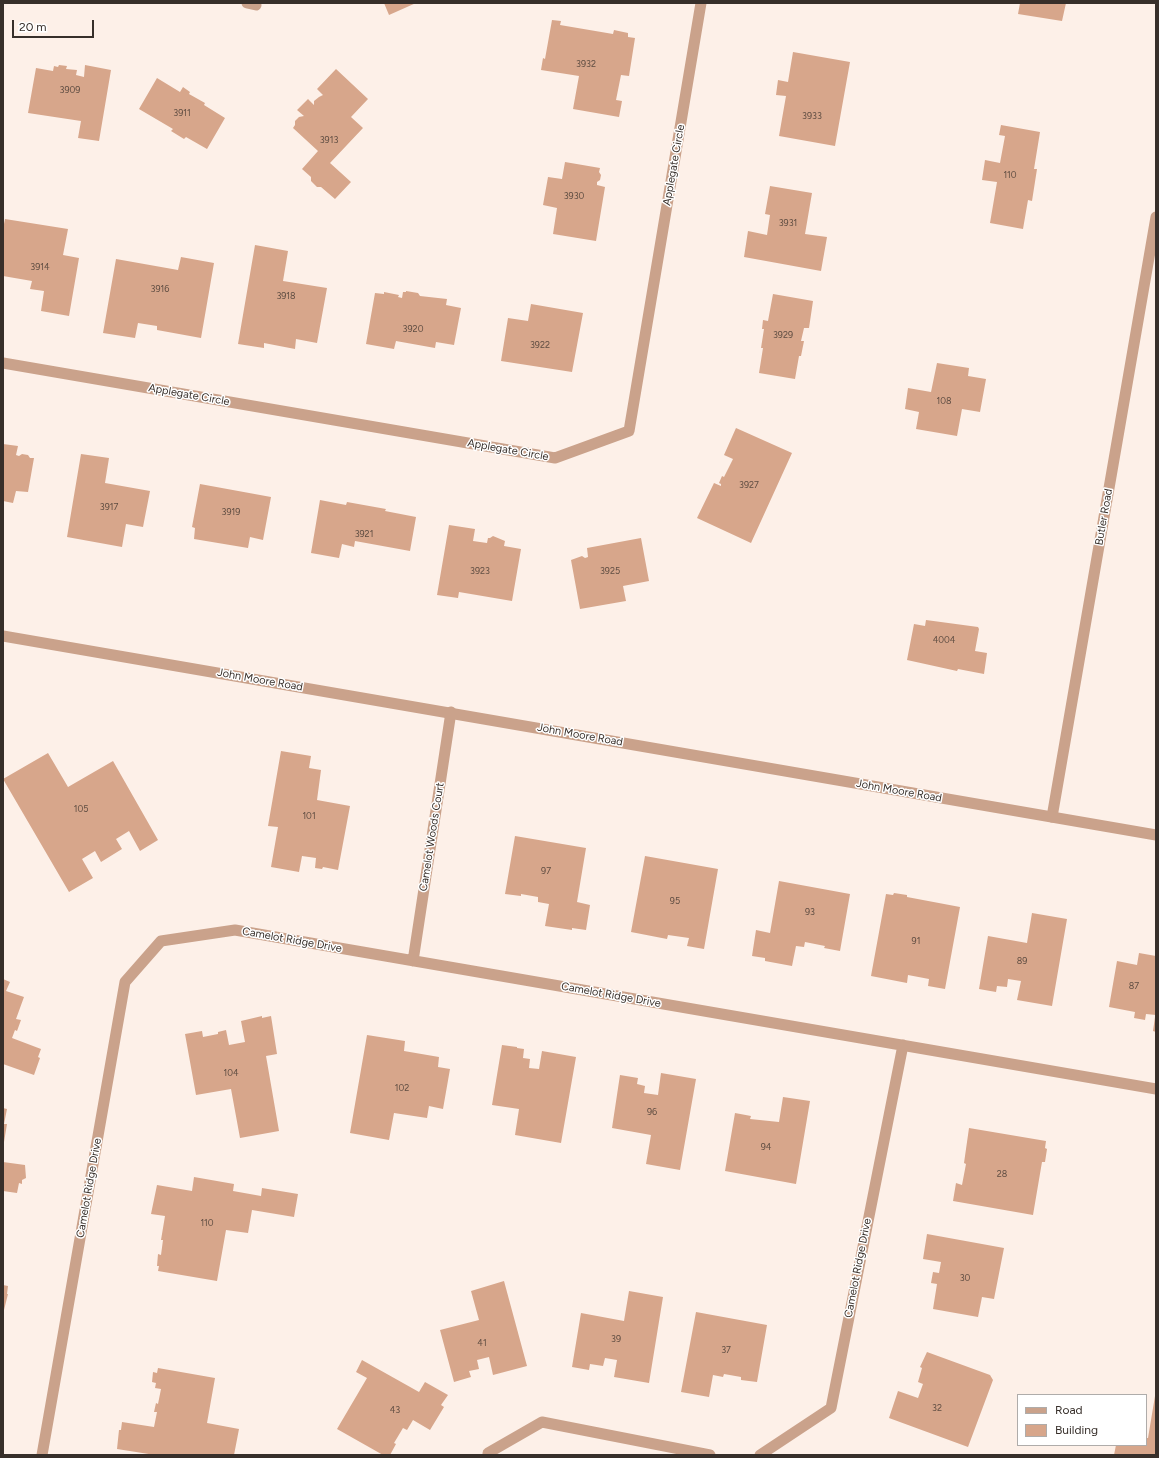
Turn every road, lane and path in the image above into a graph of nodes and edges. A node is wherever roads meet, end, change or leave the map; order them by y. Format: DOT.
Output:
graph roads {
  1 [pos="701,3"];
  2 [pos="1156,217"];
  3 [pos="3,363"];
  4 [pos="3,636"];
  5 [pos="451,712"];
  6 [pos="1052,817"];
  7 [pos="1156,835"];
  8 [pos="413,961"];
  9 [pos="903,1045"];
  10 [pos="1156,1089"];
  11 [pos="42,1455"];
  12 [pos="488,1455"];
  13 [pos="710,1455"];
  14 [pos="760,1455"];
  1 -- 3 [label="street, Applegate Circle"];
  2 -- 6 [label="street, Butler Road"];
  4 -- 5 [label="street, John Moore Road"];
  5 -- 6 [label="street, John Moore Road"];
  5 -- 8 [label="street, Camelot Woods Court"];
  6 -- 7 [label="street, John Moore Road"];
  8 -- 9 [label="street, Camelot Ridge Drive"];
  8 -- 11 [label="street, Camelot Ridge Drive"];
  9 -- 10 [label="street, Camelot Ridge Drive"];
  9 -- 14 [label="street, Camelot Ridge Drive"];
  12 -- 13 [label="street"];
}
